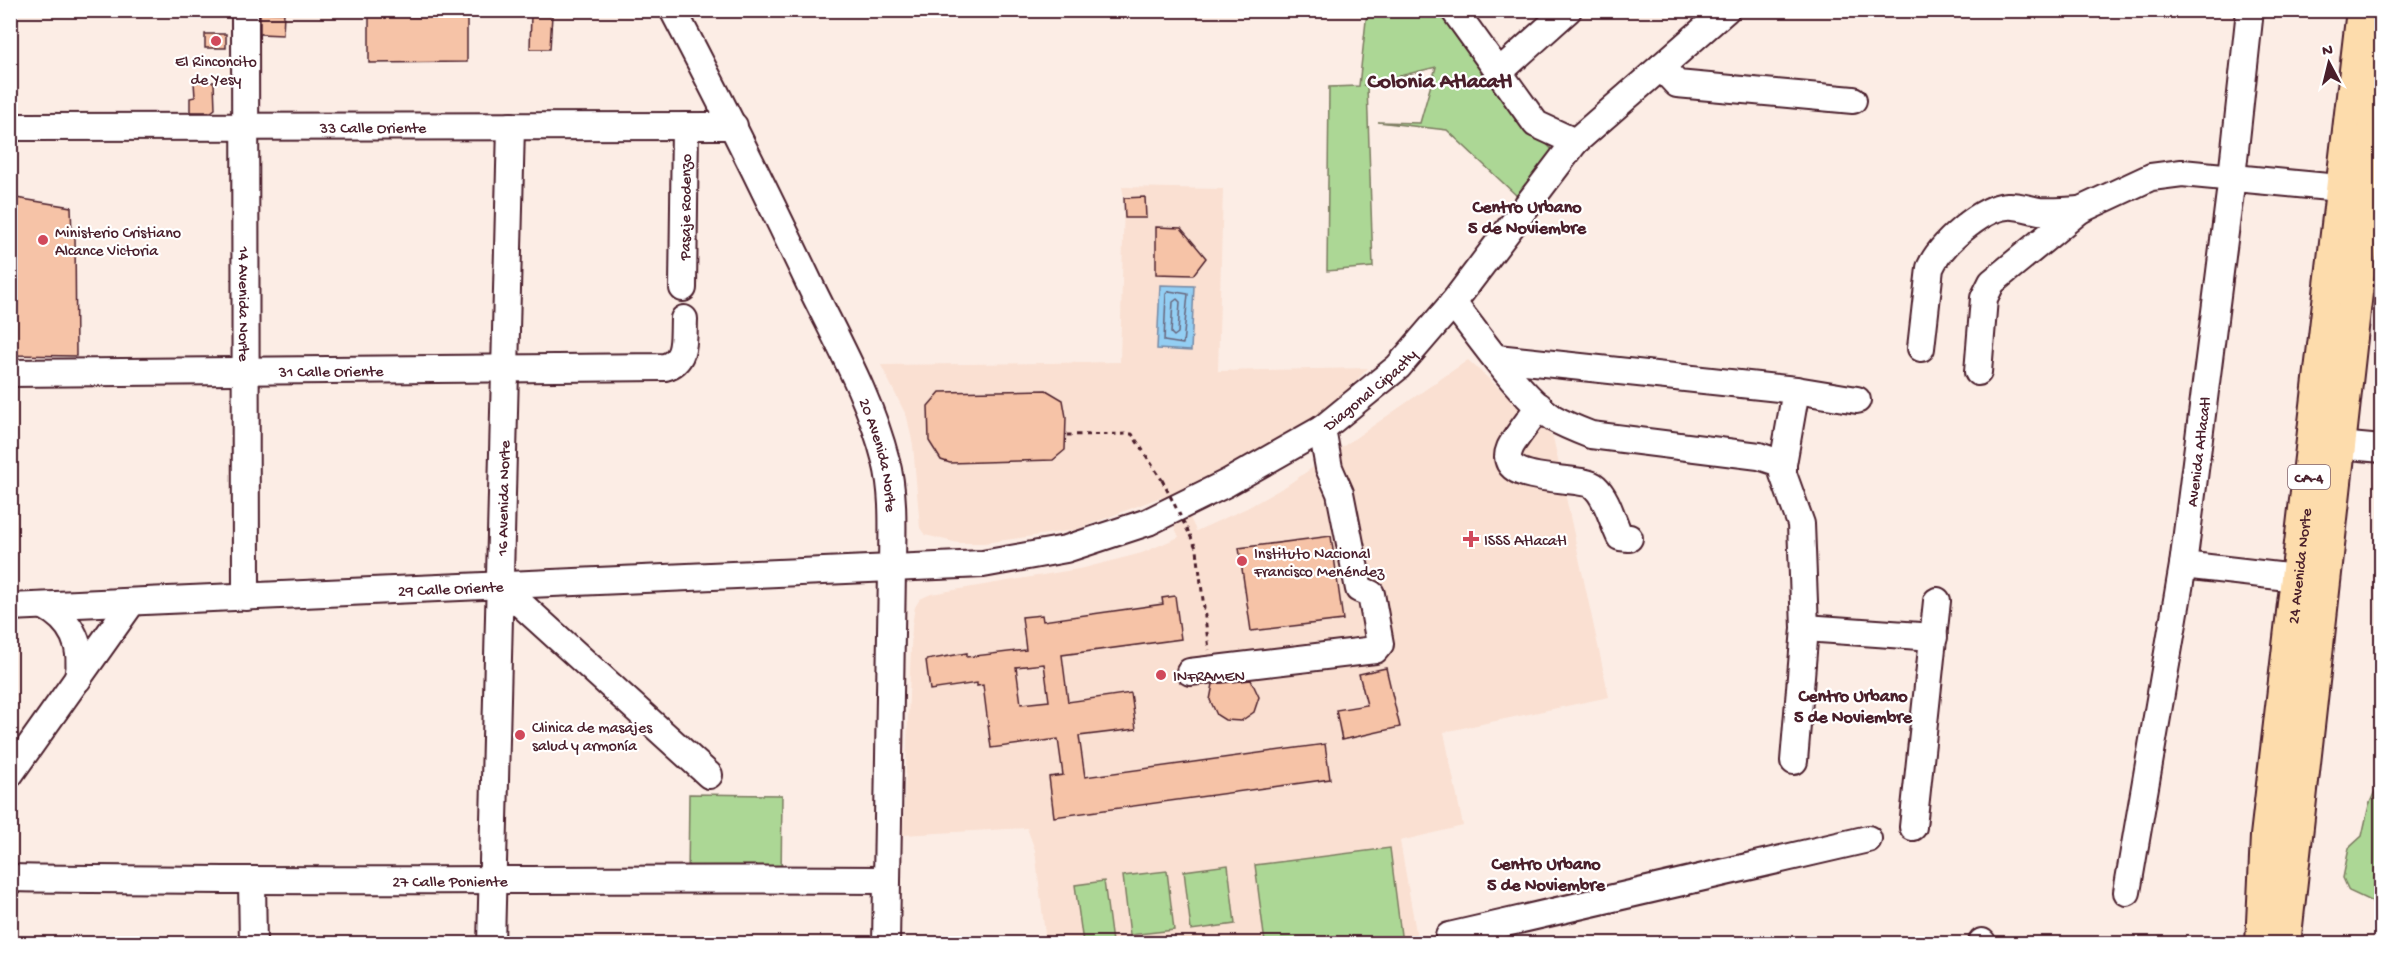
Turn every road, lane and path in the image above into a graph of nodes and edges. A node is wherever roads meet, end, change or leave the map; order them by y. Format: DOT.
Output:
graph roads {
  1 [pos="245,10"];
  2 [pos="673,10"];
  3 [pos="1568,10"];
  4 [pos="1726,10"];
  5 [pos="2250,10"];
  6 [pos="2364,10"];
  7 [pos="1455,11"];
  8 [pos="2382,57"];
  9 [pos="1661,67"];
  10 [pos="1498,73"];
  11 [pos="1852,100"];
  12 [pos="511,126"];
  13 [pos="685,126"];
  14 [pos="734,126"];
  15 [pos="244,127"];
  16 [pos="10,128"];
  17 [pos="1575,142"];
  18 [pos="2377,148"];
  19 [pos="2232,177"];
  20 [pos="2364,203"];
  21 [pos="2080,210"];
  22 [pos="683,288"];
  23 [pos="1453,303"];
  24 [pos="684,319"];
  25 [pos="1921,348"];
  26 [pos="1497,358"];
  27 [pos="506,369"];
  28 [pos="245,371"];
  29 [pos="1978,372"];
  30 [pos="10,373"];
  31 [pos="1796,390"];
  32 [pos="1857,400"];
  33 [pos="1539,406"];
  34 [pos="1322,429"];
  35 [pos="1067,435"];
  36 [pos="2339,445"];
  37 [pos="2382,449"];
  38 [pos="1783,464"];
  39 [pos="1629,538"];
  40 [pos="2183,565"];
  41 [pos="892,570"];
  42 [pos="2310,580"];
  43 [pos="501,586"];
  44 [pos="246,597"];
  45 [pos="1937,601"];
  46 [pos="132,602"];
  47 [pos="44,606"];
  48 [pos="10,607"];
  49 [pos="1805,627"];
  50 [pos="1934,637"];
  51 [pos="1201,671"];
  52 [pos="78,679"];
  53 [pos="1794,761"];
  54 [pos="10,774"];
  55 [pos="709,775"];
  56 [pos="1913,827"];
  57 [pos="1868,839"];
  58 [pos="10,878"];
  59 [pos="493,878"];
  60 [pos="887,880"];
  61 [pos="252,882"];
  62 [pos="2127,892"];
  63 [pos="1450,940"];
  64 [pos="253,944"];
  65 [pos="491,944"];
  66 [pos="886,944"];
  67 [pos="2262,944"];
  68 [pos="2284,944"];
  1 -- 15 [label="street, 14 Avenida Norte"];
  2 -- 14 [label="street, 20 Avenida Norte"];
  3 -- 10 [label="street"];
  4 -- 9 [label="street, Diagonal Cipactly"];
  5 -- 19 [label="street, Avenida Atlacatl"];
  6 -- 20 [label="main road, 24 Avenida Norte / CA-4"];
  7 -- 10 [label="street"];
  8 -- 18 [label="main road, 24 Avenida Norte / CA-4"];
  9 -- 11 [label="street"];
  9 -- 17 [label="street, Diagonal Cipactly"];
  10 -- 17 [label="street"];
  12 -- 13 [label="street, 33 Calle Oriente"];
  12 -- 15 [label="street, 33 Calle Oriente"];
  12 -- 27 [label="street, 16 Avenida Norte"];
  13 -- 14 [label="street, 33 Calle Oriente"];
  13 -- 22 [label="street, Pasaje Rodenzo"];
  14 -- 41 [label="street, 20 Avenida Norte"];
  15 -- 16 [label="street, 33 Calle Oriente"];
  15 -- 28 [label="street, 14 Avenida Norte"];
  17 -- 23 [label="street, Diagonal Cipactly"];
  18 -- 20 [label="main road, 24 Avenida Norte / CA-4"];
  19 -- 20 [label="street"];
  19 -- 21 [label="street"];
  19 -- 40 [label="street, Avenida Atlacatl"];
  20 -- 36 [label="main road, 24 Avenida Norte / CA-4"];
  20 -- 42 [label="main road, 24 Avenida Norte / CA-4"];
  21 -- 25 [label="street"];
  21 -- 29 [label="street"];
  23 -- 26 [label="street"];
  23 -- 34 [label="street, Diagonal Cipactly"];
  24 -- 27 [label="street, 31 Calle Oriente"];
  26 -- 31 [label="street"];
  26 -- 33 [label="street"];
  27 -- 28 [label="street, 31 Calle Oriente"];
  27 -- 43 [label="street, 16 Avenida Norte"];
  28 -- 30 [label="street, 31 Calle Oriente"];
  28 -- 44 [label="street, 14 Avenida Norte"];
  31 -- 32 [label="street"];
  31 -- 38 [label="street"];
  33 -- 38 [label="street"];
  33 -- 39 [label="street"];
  34 -- 41 [label="street, Diagonal Cipactly"];
  34 -- 51 [label="street"];
  35 -- 51 [label="path, bridge"];
  36 -- 37 [label="street"];
  36 -- 42 [label="main road, 24 Avenida Norte / CA-4"];
  38 -- 49 [label="street"];
  40 -- 42 [label="street"];
  40 -- 62 [label="street, Avenida Atlacatl"];
  41 -- 43 [label="street, 29 Calle Oriente"];
  41 -- 60 [label="street, 20 Avenida Norte"];
  42 -- 67 [label="main road, 24 Avenida Norte / CA-4"];
  42 -- 68 [label="main road, 24 Avenida Norte / CA-4"];
  43 -- 44 [label="street, 29 Calle Oriente"];
  43 -- 55 [label="street"];
  43 -- 59 [label="street, 16 Avenida Norte"];
  44 -- 46 [label="street, 29 Calle Oriente"];
  45 -- 50 [label="street"];
  46 -- 47 [label="street, 29 Calle Oriente"];
  46 -- 52 [label="street"];
  47 -- 48 [label="street, 29 Calle Oriente"];
  47 -- 52 [label="street"];
  49 -- 50 [label="street"];
  49 -- 53 [label="street"];
  50 -- 56 [label="street"];
  52 -- 54 [label="street"];
  57 -- 63 [label="street"];
  58 -- 61 [label="street, 27 Calle Poniente"];
  59 -- 60 [label="street, 27 Calle Poniente"];
  59 -- 61 [label="street, 27 Calle Poniente"];
  59 -- 65 [label="street, 16 Avenida Norte"];
  60 -- 66 [label="street, 20 Avenida Norte"];
  61 -- 64 [label="street"];
}
